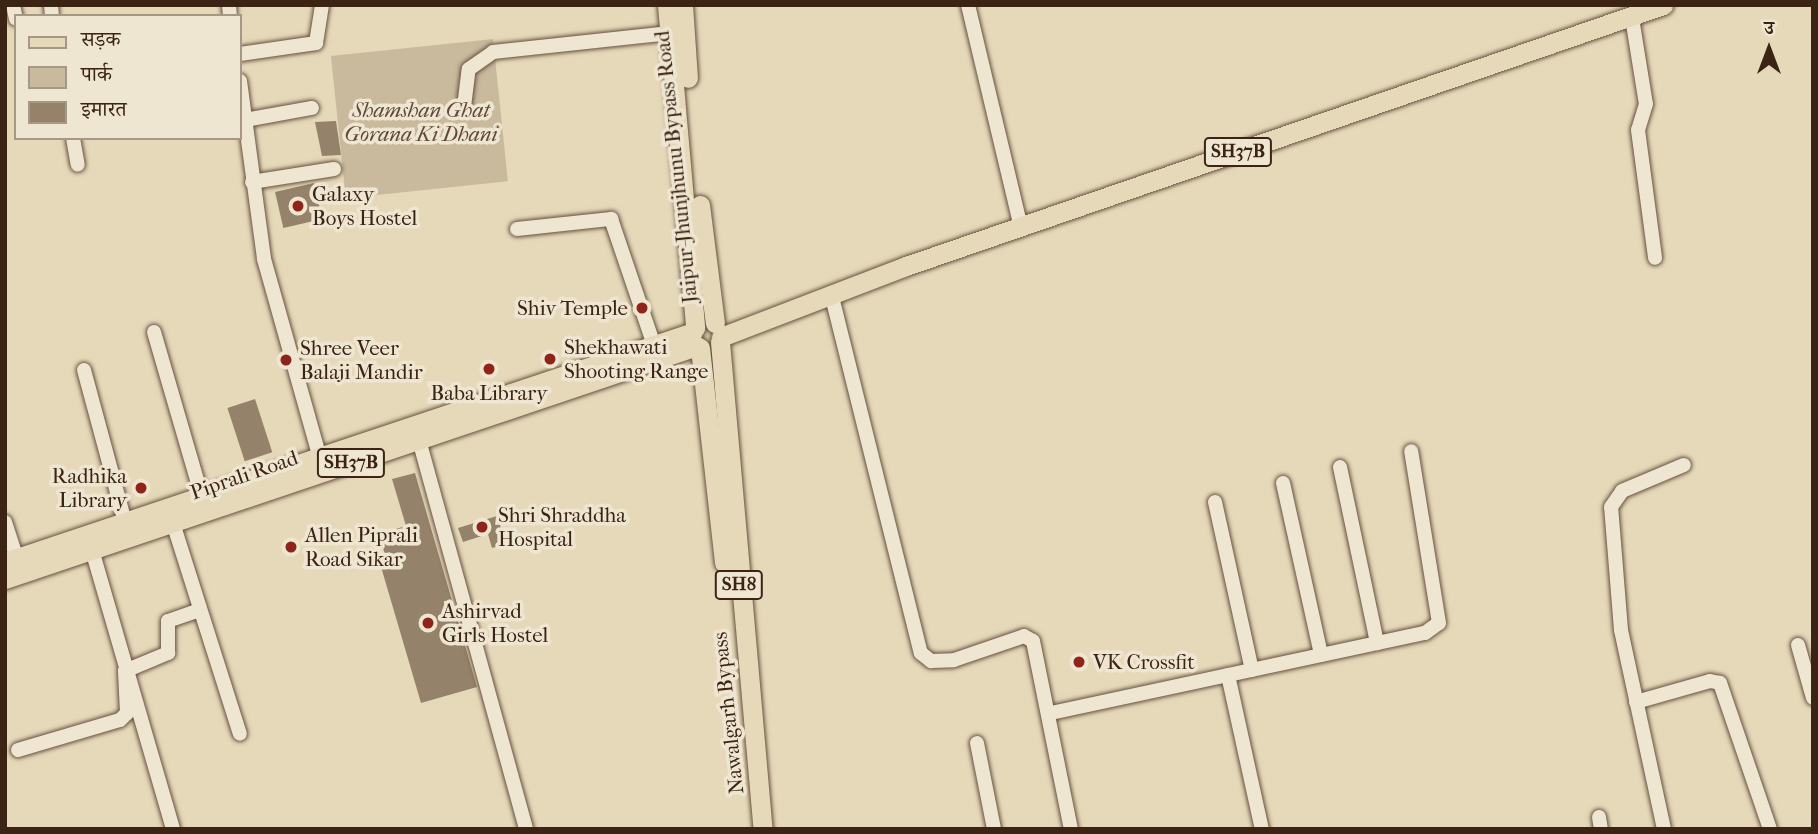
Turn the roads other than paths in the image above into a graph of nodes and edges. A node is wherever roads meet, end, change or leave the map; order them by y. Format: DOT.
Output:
graph roads {
  1 [pos="322,5"];
  2 [pos="667,5"];
  3 [pos="683,5"];
  4 [pos="968,5"];
  5 [pos="1655,7"];
  6 [pos="1632,18"];
  7 [pos="670,33"];
  8 [pos="242,54"];
  9 [pos="242,97"];
  10 [pos="464,107"];
  11 [pos="312,108"];
  12 [pos="245,120"];
  13 [pos="73,140"];
  14 [pos="78,165"];
  15 [pos="334,169"];
  16 [pos="691,172"];
  17 [pos="252,182"];
  18 [pos="1021,227"];
  19 [pos="517,229"];
  20 [pos="1655,258"];
  21 [pos="822,296"];
  22 [pos="154,332"];
  23 [pos="719,332"];
  24 [pos="696,338"];
  25 [pos="654,345"];
  26 [pos="84,370"];
  27 [pos="419,440"];
  28 [pos="1410,451"];
  29 [pos="320,458"];
  30 [pos="721,464"];
  31 [pos="1684,466"];
  32 [pos="1340,467"];
  33 [pos="1283,483"];
  34 [pos="201,497"];
  35 [pos="1215,502"];
  36 [pos="5,522"];
  37 [pos="125,522"];
  38 [pos="173,523"];
  39 [pos="92,550"];
  40 [pos="11,560"];
  41 [pos="5,579"];
  42 [pos="200,610"];
  43 [pos="1377,643"];
  44 [pos="1798,645"];
  45 [pos="1321,655"];
  46 [pos="1252,670"];
  47 [pos="125,671"];
  48 [pos="1228,675"];
  49 [pos="1813,698"];
  50 [pos="1636,702"];
  51 [pos="1051,713"];
  52 [pos="240,734"];
  53 [pos="978,743"];
  54 [pos="18,750"];
  55 [pos="173,829"];
  56 [pos="526,829"];
  57 [pos="750,829"];
  58 [pos="763,829"];
  59 [pos="994,829"];
  60 [pos="1071,829"];
  61 [pos="1262,829"];
  62 [pos="1664,829"];
  63 [pos="1770,829"];
  1 -- 8 [label="street"];
  2 -- 7 [label="main road, SH8"];
  3 -- 16 [label="main road, Jaipur-Jhunjhunu Bypass Road / SH8"];
  4 -- 18 [label="street"];
  5 -- 6 [label="main road, SH37B"];
  6 -- 18 [label="main road, SH37B"];
  6 -- 20 [label="street"];
  7 -- 10 [label="street"];
  7 -- 16 [label="main road, SH8"];
  9 -- 12 [label="street"];
  11 -- 12 [label="street"];
  12 -- 17 [label="street"];
  13 -- 14 [label="street"];
  15 -- 17 [label="street"];
  16 -- 23 [label="main road, Jaipur-Jhunjhunu Bypass Road / SH8"];
  16 -- 24 [label="main road, SH8"];
  17 -- 29 [label="street"];
  18 -- 21 [label="main road, SH37B"];
  19 -- 25 [label="street"];
  21 -- 23 [label="main road, SH37B"];
  21 -- 51 [label="street"];
  22 -- 34 [label="street"];
  23 -- 24 [label="main road"];
  23 -- 30 [label="main road, Nawalgarh Bypass / SH8"];
  24 -- 25 [label="main road"];
  24 -- 27 [label="main road, Piprali Road / SH37B"];
  24 -- 30 [label="main road, Nawalgarh Bypass / SH8"];
  25 -- 29 [label="main road"];
  26 -- 37 [label="street"];
  27 -- 38 [label="main road, Piprali Road / SH37B"];
  27 -- 56 [label="street"];
  28 -- 43 [label="street"];
  29 -- 34 [label="main road"];
  30 -- 57 [label="main road, Nawalgarh Bypass / SH8"];
  30 -- 58 [label="main road, Nawalgarh Bypass / SH8"];
  31 -- 50 [label="street"];
  32 -- 43 [label="street"];
  33 -- 45 [label="street"];
  34 -- 37 [label="main road"];
  35 -- 46 [label="street"];
  36 -- 40 [label="street"];
  37 -- 40 [label="main road"];
  38 -- 39 [label="main road, Piprali Road / SH37B"];
  38 -- 42 [label="street"];
  39 -- 41 [label="main road, Piprali Road / SH37B"];
  39 -- 47 [label="street"];
  42 -- 47 [label="street"];
  42 -- 52 [label="street"];
  43 -- 45 [label="street"];
  44 -- 49 [label="street"];
  45 -- 46 [label="street"];
  46 -- 48 [label="street"];
  47 -- 54 [label="street"];
  47 -- 55 [label="street"];
  48 -- 51 [label="street"];
  48 -- 61 [label="street"];
  50 -- 62 [label="street"];
  50 -- 63 [label="street"];
  51 -- 60 [label="street"];
  53 -- 59 [label="street"];
}
